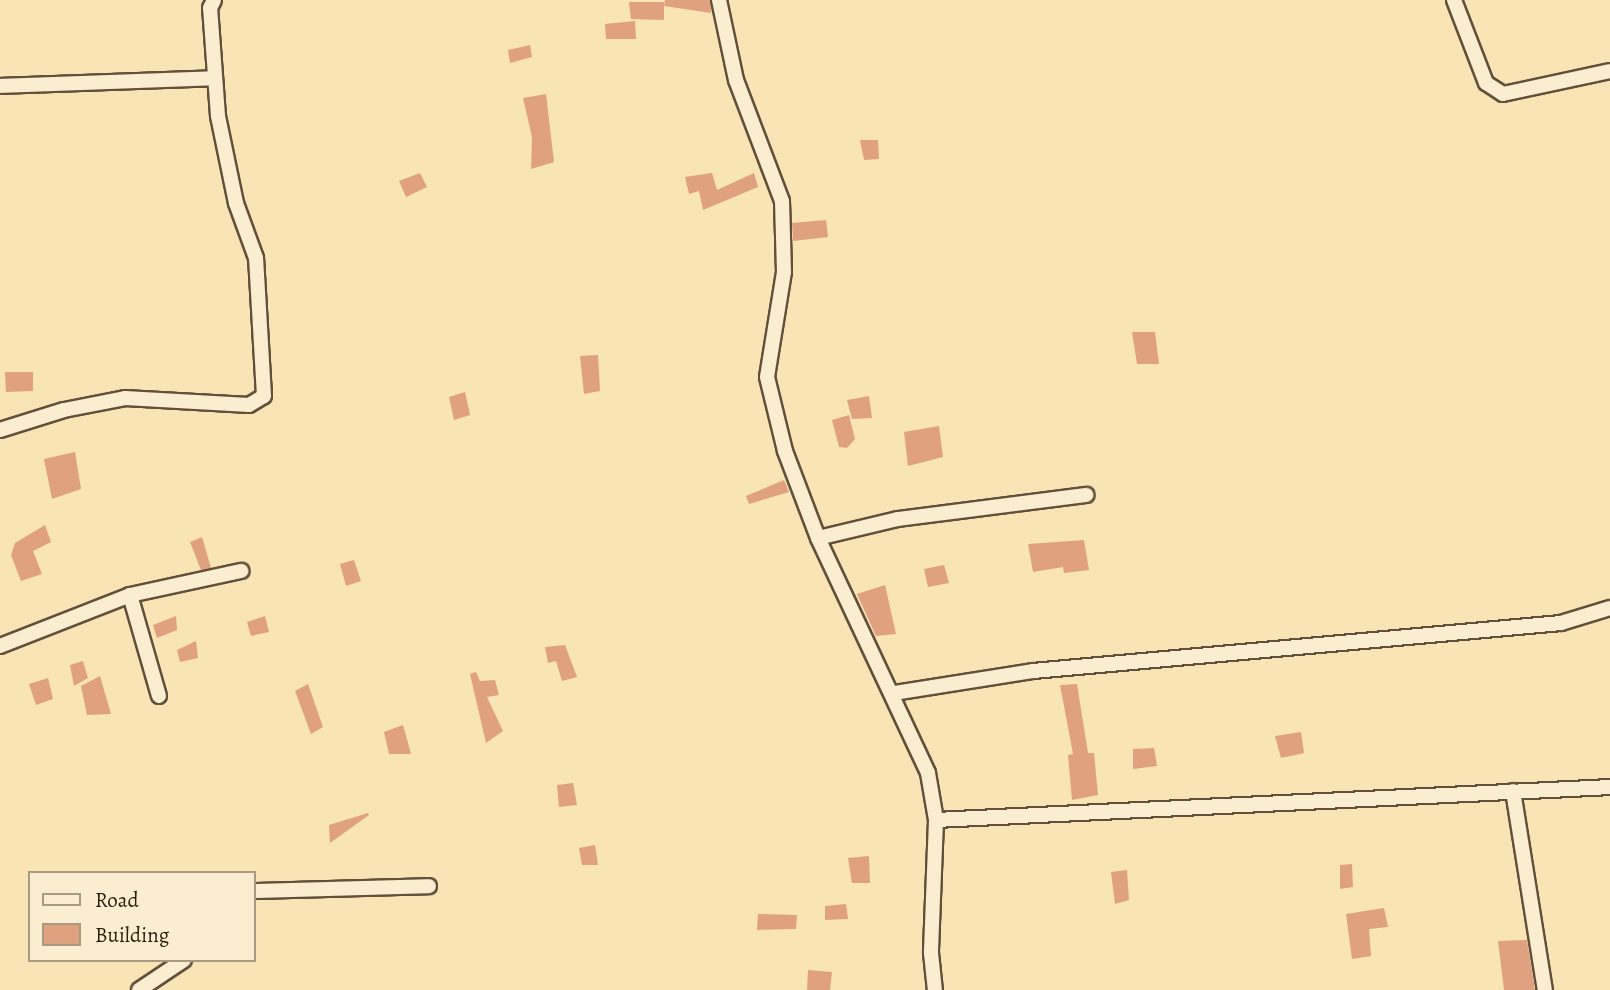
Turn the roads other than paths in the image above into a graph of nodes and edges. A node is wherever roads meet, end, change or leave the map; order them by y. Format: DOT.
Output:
graph roads {
  1 [pos="214,0"];
  2 [pos="719,0"];
  3 [pos="1454,0"];
  4 [pos="1610,71"];
  5 [pos="214,78"];
  6 [pos="0,86"];
  7 [pos="0,430"];
  8 [pos="1086,495"];
  9 [pos="818,538"];
  10 [pos="241,571"];
  11 [pos="130,595"];
  12 [pos="1610,608"];
  13 [pos="0,646"];
  14 [pos="894,693"];
  15 [pos="159,696"];
  16 [pos="1610,787"];
  17 [pos="1513,791"];
  18 [pos="936,820"];
  19 [pos="429,886"];
  20 [pos="256,891"];
  21 [pos="181,962"];
  22 [pos="139,990"];
  23 [pos="935,990"];
  24 [pos="1545,990"];
  1 -- 5 [label="street"];
  2 -- 9 [label="street"];
  3 -- 4 [label="street"];
  5 -- 6 [label="street"];
  5 -- 7 [label="street"];
  8 -- 9 [label="street"];
  9 -- 14 [label="street"];
  10 -- 11 [label="street"];
  11 -- 13 [label="street"];
  11 -- 15 [label="street"];
  12 -- 14 [label="street"];
  14 -- 18 [label="street"];
  16 -- 17 [label="street"];
  17 -- 18 [label="street"];
  17 -- 24 [label="street"];
  18 -- 23 [label="street"];
  19 -- 20 [label="street"];
  21 -- 22 [label="street"];
}
